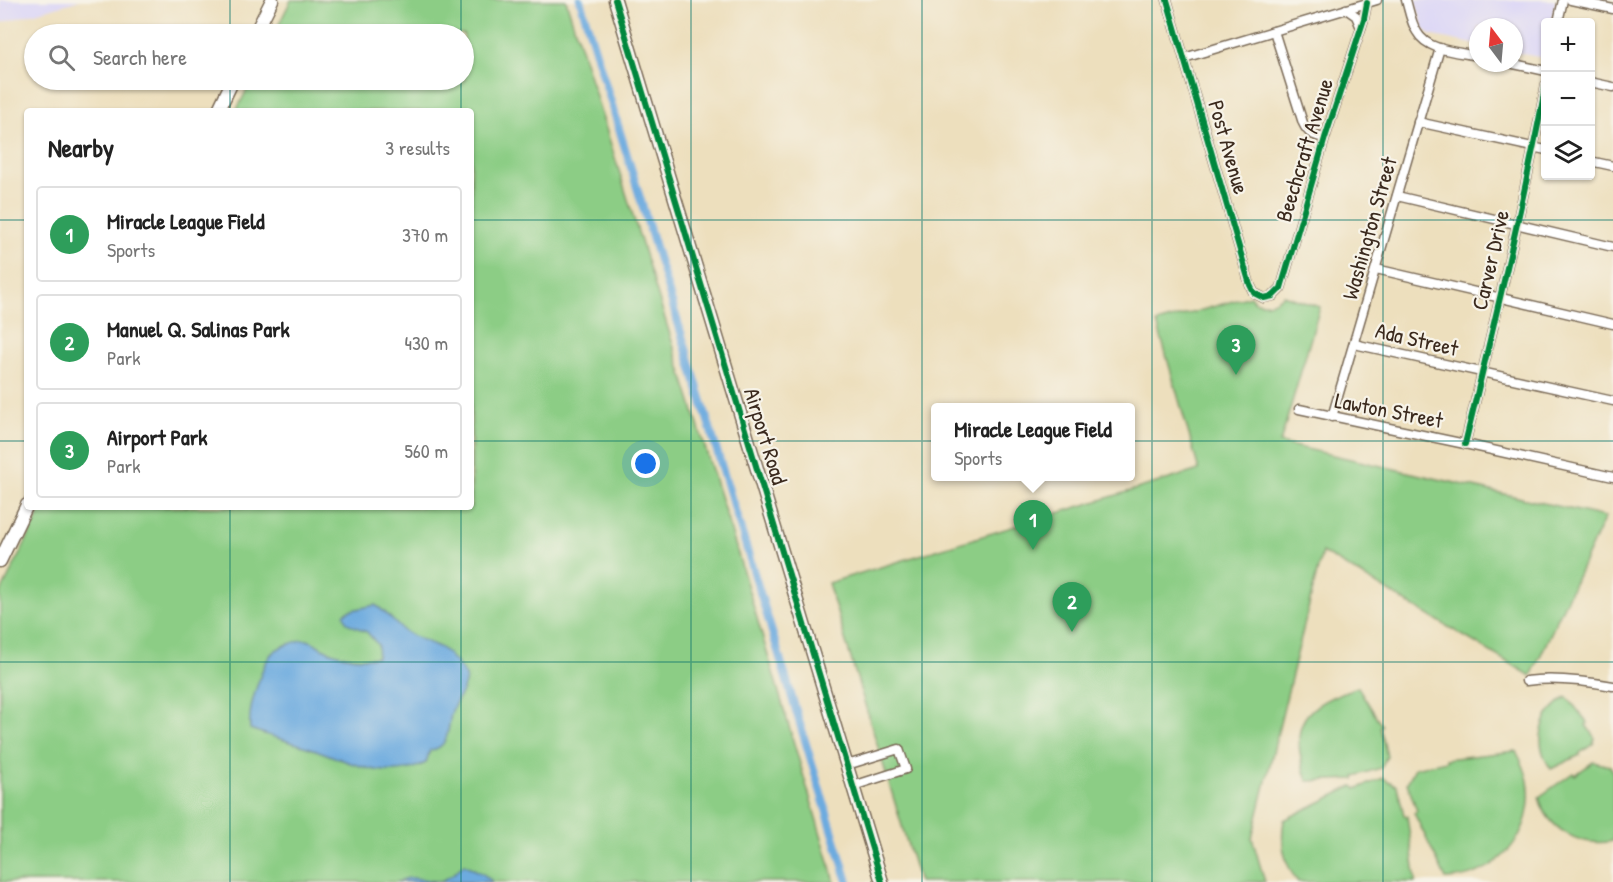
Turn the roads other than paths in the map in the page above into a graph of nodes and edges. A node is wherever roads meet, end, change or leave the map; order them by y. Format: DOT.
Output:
graph roads {
  1 [pos="272,0"];
  2 [pos="615,0"];
  3 [pos="1167,0"];
  4 [pos="1377,0"];
  5 [pos="1406,0"];
  6 [pos="1563,0"];
  7 [pos="1571,0"];
  8 [pos="1367,3"];
  9 [pos="1346,9"];
  10 [pos="1613,9"];
  11 [pos="1559,18"];
  12 [pos="260,24"];
  13 [pos="1361,28"];
  14 [pos="1274,31"];
  15 [pos="1440,48"];
  16 [pos="1469,54"];
  17 [pos="1184,58"];
  18 [pos="1523,66"];
  19 [pos="1541,70"];
  20 [pos="1595,83"];
  21 [pos="1613,87"];
  22 [pos="228,90"];
  23 [pos="1541,107"];
  24 [pos="219,108"];
  25 [pos="1418,122"];
  26 [pos="1325,138"];
  27 [pos="1534,147"];
  28 [pos="1541,149"];
  29 [pos="1595,161"];
  30 [pos="1613,166"];
  31 [pos="1397,196"];
  32 [pos="1517,225"];
  33 [pos="1613,247"];
  34 [pos="1376,269"];
  35 [pos="1264,298"];
  36 [pos="1500,298"];
  37 [pos="1613,324"];
  38 [pos="1354,344"];
  39 [pos="1483,372"];
  40 [pos="1613,402"];
  41 [pos="1299,410"];
  42 [pos="1332,417"];
  43 [pos="1466,444"];
  44 [pos="1613,477"];
  45 [pos="25,510"];
  46 [pos="0,561"];
  47 [pos="1526,681"];
  48 [pos="1613,686"];
  49 [pos="847,765"];
  50 [pos="853,786"];
  51 [pos="882,882"];
  1 -- 12 [label="street"];
  2 -- 49 [label="street, Airport Road"];
  3 -- 17 [label="street, Post Avenue"];
  4 -- 8 [label="street"];
  5 -- 15 [label="street"];
  6 -- 11 [label="street"];
  7 -- 10 [label="street"];
  8 -- 9 [label="street"];
  8 -- 13 [label="street, Beechcraft Avenue"];
  9 -- 13 [label="street"];
  9 -- 14 [label="street"];
  13 -- 26 [label="street, Beechcraft Avenue"];
  14 -- 17 [label="street"];
  14 -- 26 [label="street"];
  15 -- 16 [label="street"];
  15 -- 25 [label="street, Washington Street"];
  17 -- 35 [label="street, Post Avenue"];
  18 -- 19 [label="street"];
  20 -- 21 [label="street"];
  22 -- 24 [label="street"];
  23 -- 27 [label="street, Carver Drive"];
  25 -- 27 [label="street"];
  25 -- 31 [label="street, Washington Street"];
  26 -- 35 [label="street, Beechcraft Avenue"];
  27 -- 28 [label="street"];
  27 -- 32 [label="street, Carver Drive"];
  29 -- 30 [label="street"];
  31 -- 32 [label="street"];
  31 -- 34 [label="street, Washington Street"];
  32 -- 33 [label="street"];
  32 -- 36 [label="street, Carver Drive"];
  34 -- 36 [label="street"];
  34 -- 38 [label="street, Washington Street"];
  36 -- 37 [label="street"];
  36 -- 39 [label="street, Carver Drive"];
  38 -- 39 [label="street, Ada Street"];
  38 -- 42 [label="street, Washington Street"];
  39 -- 40 [label="street, Ada Street"];
  39 -- 43 [label="street, Carver Drive"];
  41 -- 42 [label="street, Lawton Street"];
  42 -- 43 [label="street, Lawton Street"];
  43 -- 44 [label="street, Lawton Street"];
  45 -- 46 [label="street"];
  47 -- 48 [label="street"];
  49 -- 50 [label="street, Airport Road"];
  49 -- 50 [label="street"];
  50 -- 51 [label="street, Airport Road"];
}
